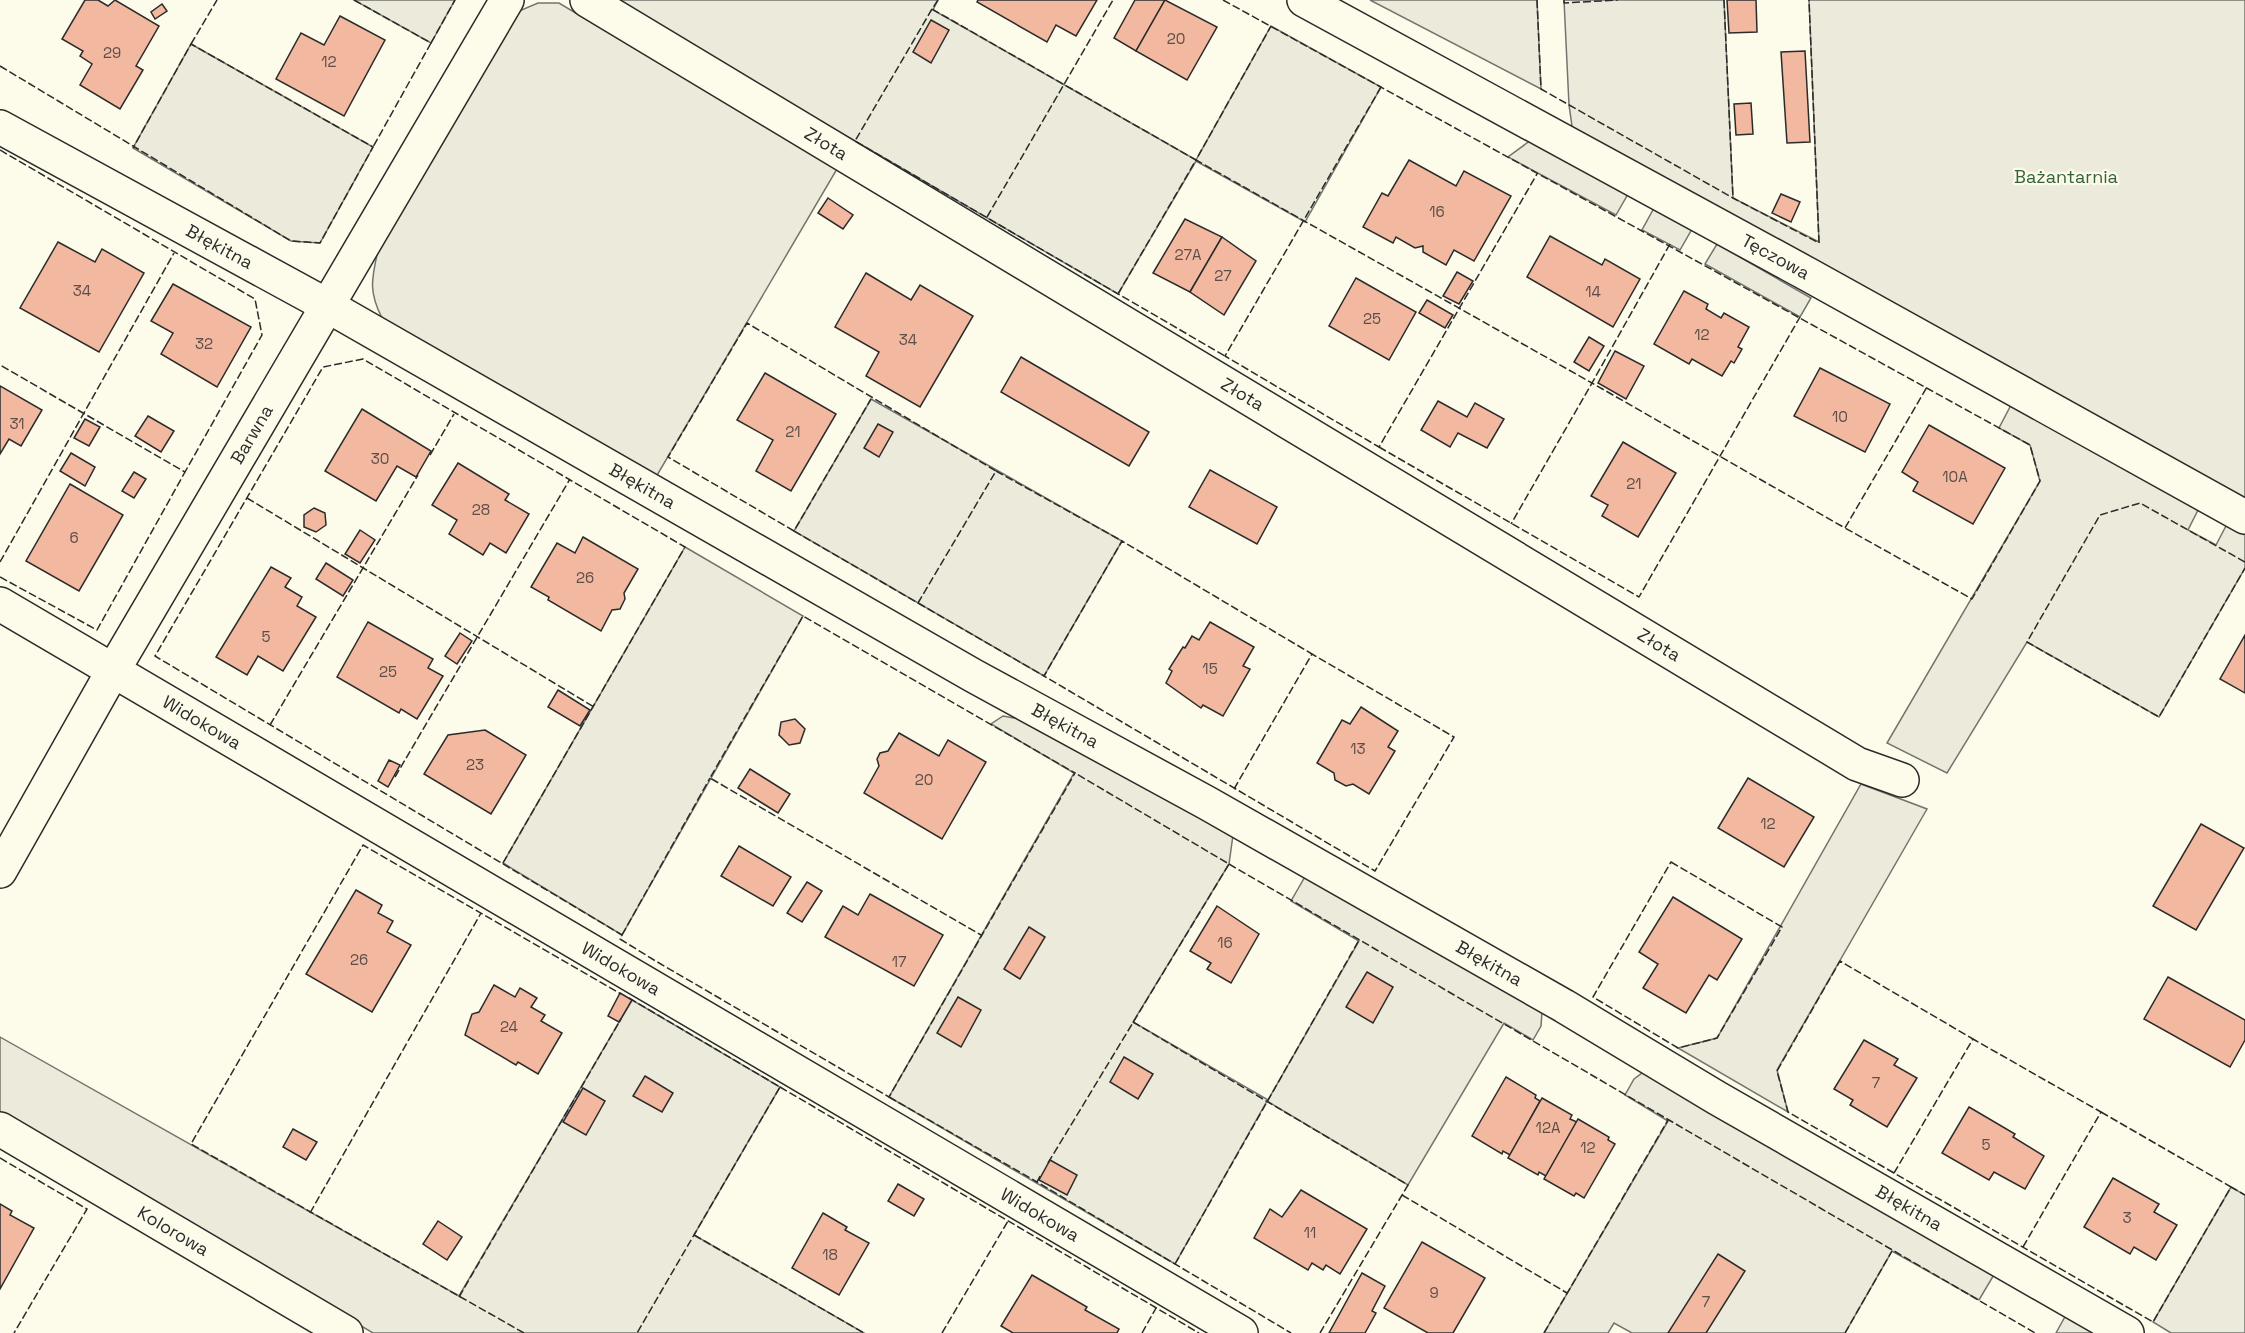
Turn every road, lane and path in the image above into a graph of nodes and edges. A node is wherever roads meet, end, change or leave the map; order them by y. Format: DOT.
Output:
graph roads {
  1 [pos="507,0"];
  2 [pos="587,0"];
  3 [pos="1304,0"];
  4 [pos="0,127"];
  5 [pos="328,306"];
  6 [pos="2245,517"];
  7 [pos="0,604"];
  8 [pos="114,669"];
  9 [pos="1902,780"];
  10 [pos="0,871"];
  11 [pos="0,1129"];
  12 [pos="346,1333"];
  13 [pos="1241,1333"];
  14 [pos="2127,1333"];
  1 -- 5 [label="street, Barwna"];
  2 -- 9 [label="street, Złota"];
  3 -- 6 [label="street, Tęczowa"];
  4 -- 5 [label="street, Błękitna"];
  5 -- 8 [label="street, Barwna"];
  5 -- 14 [label="street, Błękitna"];
  7 -- 8 [label="street, Widokowa"];
  8 -- 10 [label="street, Barwna"];
  8 -- 13 [label="street, Widokowa"];
  11 -- 12 [label="street, Kolorowa"];
}
